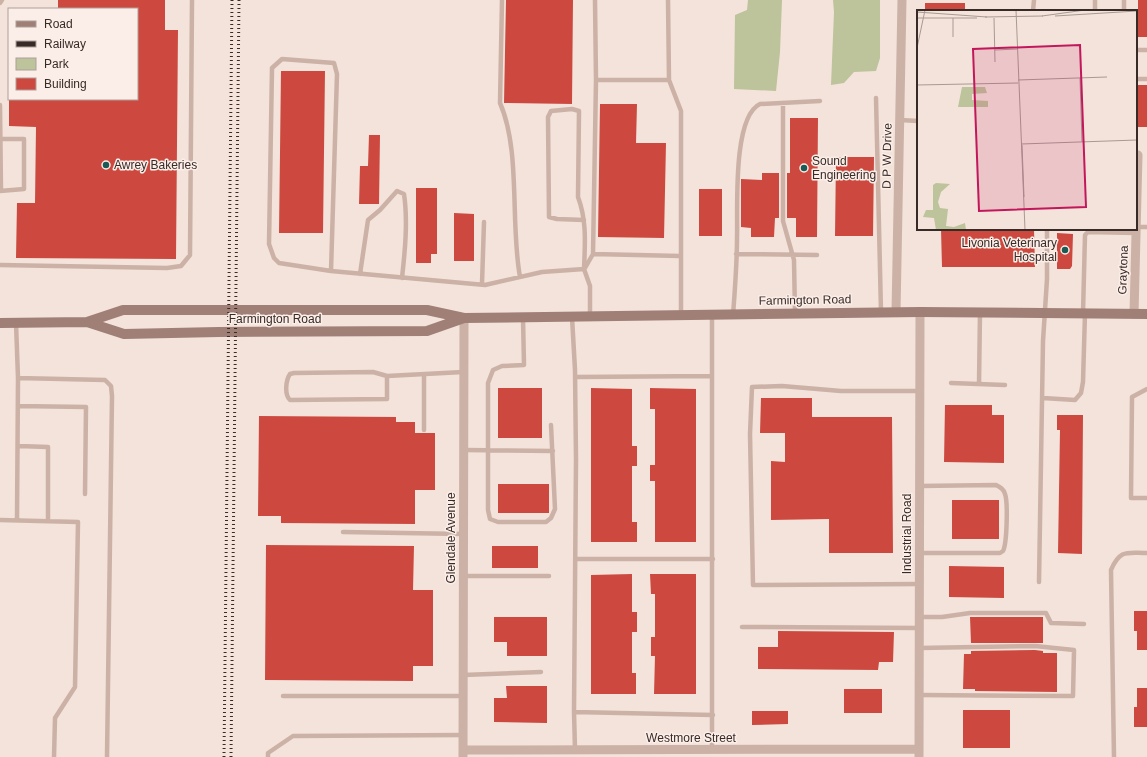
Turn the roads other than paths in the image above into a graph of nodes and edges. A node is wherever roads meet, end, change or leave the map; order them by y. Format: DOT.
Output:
graph roads {
  1 [pos="2,0"];
  2 [pos="192,0"];
  3 [pos="502,0"];
  4 [pos="595,0"];
  5 [pos="668,0"];
  6 [pos="902,0"];
  7 [pos="1034,0"];
  8 [pos="0,3"];
  9 [pos="1033,10"];
  10 [pos="596,80"];
  11 [pos="669,80"];
  12 [pos="876,98"];
  13 [pos="820,101"];
  14 [pos="783,103"];
  15 [pos="0,105"];
  16 [pos="900,120"];
  17 [pos="917,120"];
  18 [pos="0,139"];
  19 [pos="1140,155"];
  20 [pos="0,191"];
  21 [pos="1137,211"];
  22 [pos="584,220"];
  23 [pos="484,222"];
  24 [pos="1147,227"];
  25 [pos="1047,230"];
  26 [pos="1136,230"];
  27 [pos="1137,230"];
  28 [pos="593,254"];
  29 [pos="736,254"];
  30 [pos="793,255"];
  31 [pos="817,255"];
  32 [pos="680,256"];
  33 [pos="0,265"];
  34 [pos="584,269"];
  35 [pos="331,271"];
  36 [pos="360,274"];
  37 [pos="520,277"];
  38 [pos="402,278"];
  39 [pos="482,284"];
  40 [pos="881,312"];
  41 [pos="896,312"];
  42 [pos="920,312"];
  43 [pos="980,312"];
  44 [pos="1045,312"];
  45 [pos="1084,313"];
  46 [pos="795,314"];
  47 [pos="1134,314"];
  48 [pos="1147,314"];
  49 [pos="681,315"];
  50 [pos="712,315"];
  51 [pos="733,315"];
  52 [pos="572,317"];
  53 [pos="590,317"];
  54 [pos="464,318"];
  55 [pos="523,318"];
  56 [pos="87,322"];
  57 [pos="0,323"];
  58 [pos="16,323"];
  59 [pos="463,372"];
  60 [pos="424,375"];
  61 [pos="387,376"];
  62 [pos="575,376"];
  63 [pos="712,376"];
  64 [pos="18,378"];
  65 [pos="951,383"];
  66 [pos="979,384"];
  67 [pos="1005,385"];
  68 [pos="1147,389"];
  69 [pos="920,391"];
  70 [pos="1043,398"];
  71 [pos="18,406"];
  72 [pos="551,425"];
  73 [pos="424,430"];
  74 [pos="19,446"];
  75 [pos="463,450"];
  76 [pos="488,451"];
  77 [pos="553,451"];
  78 [pos="920,486"];
  79 [pos="85,494"];
  80 [pos="1147,498"];
  81 [pos="0,520"];
  82 [pos="17,520"];
  83 [pos="48,522"];
  84 [pos="343,532"];
  85 [pos="464,534"];
  86 [pos="919,553"];
  87 [pos="1147,553"];
  88 [pos="575,558"];
  89 [pos="713,559"];
  90 [pos="463,576"];
  91 [pos="549,576"];
  92 [pos="1040,582"];
  93 [pos="919,584"];
  94 [pos="919,617"];
  95 [pos="1084,624"];
  96 [pos="742,627"];
  97 [pos="919,628"];
  98 [pos="919,648"];
  99 [pos="541,672"];
  100 [pos="463,675"];
  101 [pos="919,695"];
  102 [pos="283,696"];
  103 [pos="463,696"];
  104 [pos="574,712"];
  105 [pos="713,715"];
  106 [pos="463,734"];
  107 [pos="575,750"];
  108 [pos="712,750"];
  109 [pos="463,753"];
  110 [pos="610,753"];
  111 [pos="673,753"];
  112 [pos="919,753"];
  113 [pos="734,754"];
  114 [pos="54,757"];
  115 [pos="107,757"];
  116 [pos="268,757"];
  117 [pos="1114,757"];
  1 -- 8 [label="lane"];
  2 -- 33 [label="lane"];
  3 -- 37 [label="lane"];
  4 -- 10 [label="lane"];
  5 -- 11 [label="lane"];
  6 -- 16 [label="street, D P W Drive"];
  7 -- 9 [label="lane"];
  10 -- 11 [label="lane"];
  10 -- 28 [label="lane"];
  11 -- 32 [label="lane"];
  12 -- 40 [label="lane"];
  13 -- 14 [label="lane"];
  14 -- 29 [label="lane"];
  14 -- 30 [label="lane"];
  15 -- 18 [label="lane"];
  16 -- 17 [label="lane"];
  16 -- 41 [label="street, D P W Drive"];
  18 -- 20 [label="lane"];
  18 -- 20 [label="lane"];
  19 -- 21 [label="street, Graytona"];
  22 -- 22 [label="lane"];
  22 -- 34 [label="lane"];
  23 -- 39 [label="lane"];
  24 -- 27 [label="lane"];
  25 -- 44 [label="lane"];
  26 -- 45 [label="lane"];
  26 -- 47 [label="street, Graytona"];
  28 -- 32 [label="lane"];
  28 -- 34 [label="lane"];
  29 -- 30 [label="lane"];
  29 -- 51 [label="lane"];
  30 -- 31 [label="lane"];
  30 -- 46 [label="lane"];
  32 -- 49 [label="lane"];
  34 -- 37 [label="lane"];
  34 -- 53 [label="lane"];
  35 -- 35 [label="lane"];
  35 -- 36 [label="lane"];
  36 -- 38 [label="lane"];
  36 -- 38 [label="lane"];
  37 -- 39 [label="lane"];
  38 -- 39 [label="lane"];
  40 -- 41 [label="main road, Farmington Road"];
  40 -- 46 [label="main road, Farmington Road"];
  41 -- 42 [label="main road, Farmington Road"];
  42 -- 43 [label="main road, Farmington Road"];
  42 -- 69 [label="street, Industrial Road"];
  43 -- 44 [label="main road, Farmington Road"];
  43 -- 66 [label="lane"];
  44 -- 45 [label="main road, Farmington Road"];
  44 -- 70 [label="lane"];
  45 -- 47 [label="main road, Farmington Road"];
  45 -- 70 [label="lane"];
  46 -- 51 [label="main road, Farmington Road"];
  47 -- 48 [label="main road, Farmington Road"];
  49 -- 50 [label="main road, Farmington Road"];
  49 -- 53 [label="main road, Farmington Road"];
  50 -- 51 [label="main road, Farmington Road"];
  50 -- 63 [label="lane"];
  52 -- 53 [label="main road, Farmington Road"];
  52 -- 55 [label="main road, Farmington Road"];
  52 -- 62 [label="lane"];
  54 -- 55 [label="main road, Farmington Road"];
  54 -- 56 [label="main road, Farmington Road"];
  54 -- 56 [label="main road, Farmington Road"];
  54 -- 59 [label="street, Glendale Avenue"];
  55 -- 76 [label="lane"];
  56 -- 58 [label="main road, Farmington Road"];
  57 -- 58 [label="main road, Farmington Road"];
  58 -- 64 [label="lane"];
  59 -- 60 [label="lane"];
  59 -- 75 [label="street, Glendale Avenue"];
  60 -- 61 [label="lane"];
  60 -- 73 [label="lane"];
  61 -- 61 [label="lane"];
  62 -- 63 [label="lane"];
  62 -- 88 [label="lane"];
  63 -- 89 [label="lane"];
  64 -- 71 [label="lane"];
  64 -- 115 [label="lane"];
  65 -- 66 [label="lane"];
  66 -- 67 [label="lane"];
  68 -- 80 [label="lane"];
  69 -- 78 [label="street, Industrial Road"];
  69 -- 93 [label="lane"];
  70 -- 92 [label="lane"];
  71 -- 74 [label="lane"];
  71 -- 79 [label="lane"];
  72 -- 77 [label="lane"];
  74 -- 82 [label="lane"];
  74 -- 83 [label="lane"];
  75 -- 76 [label="lane"];
  75 -- 85 [label="street, Glendale Avenue"];
  76 -- 77 [label="lane"];
  76 -- 77 [label="lane"];
  78 -- 86 [label="street, Industrial Road"];
  78 -- 86 [label="lane"];
  81 -- 82 [label="lane"];
  82 -- 83 [label="lane"];
  83 -- 114 [label="lane"];
  84 -- 85 [label="lane"];
  85 -- 90 [label="street, Glendale Avenue"];
  86 -- 93 [label="street, Industrial Road"];
  87 -- 117 [label="lane"];
  88 -- 89 [label="lane"];
  88 -- 104 [label="lane"];
  89 -- 105 [label="lane"];
  90 -- 91 [label="lane"];
  90 -- 100 [label="street, Glendale Avenue"];
  93 -- 94 [label="street, Industrial Road"];
  94 -- 95 [label="lane"];
  94 -- 97 [label="street, Industrial Road"];
  96 -- 97 [label="lane"];
  97 -- 98 [label="street, Industrial Road"];
  98 -- 101 [label="street, Industrial Road"];
  98 -- 101 [label="lane"];
  99 -- 100 [label="lane"];
  100 -- 103 [label="street, Glendale Avenue"];
  101 -- 112 [label="street, Industrial Road"];
  102 -- 103 [label="lane"];
  103 -- 106 [label="street, Glendale Avenue"];
  104 -- 105 [label="lane"];
  104 -- 107 [label="lane"];
  105 -- 108 [label="lane"];
  106 -- 109 [label="street, Glendale Avenue"];
  106 -- 116 [label="lane"];
  107 -- 109 [label="street, Westmore Street"];
  107 -- 110 [label="street, Westmore Street"];
  108 -- 111 [label="street, Westmore Street"];
  108 -- 113 [label="street, Westmore Street"];
  110 -- 111 [label="street, Westmore Street"];
  112 -- 113 [label="street, Westmore Street"];
}
